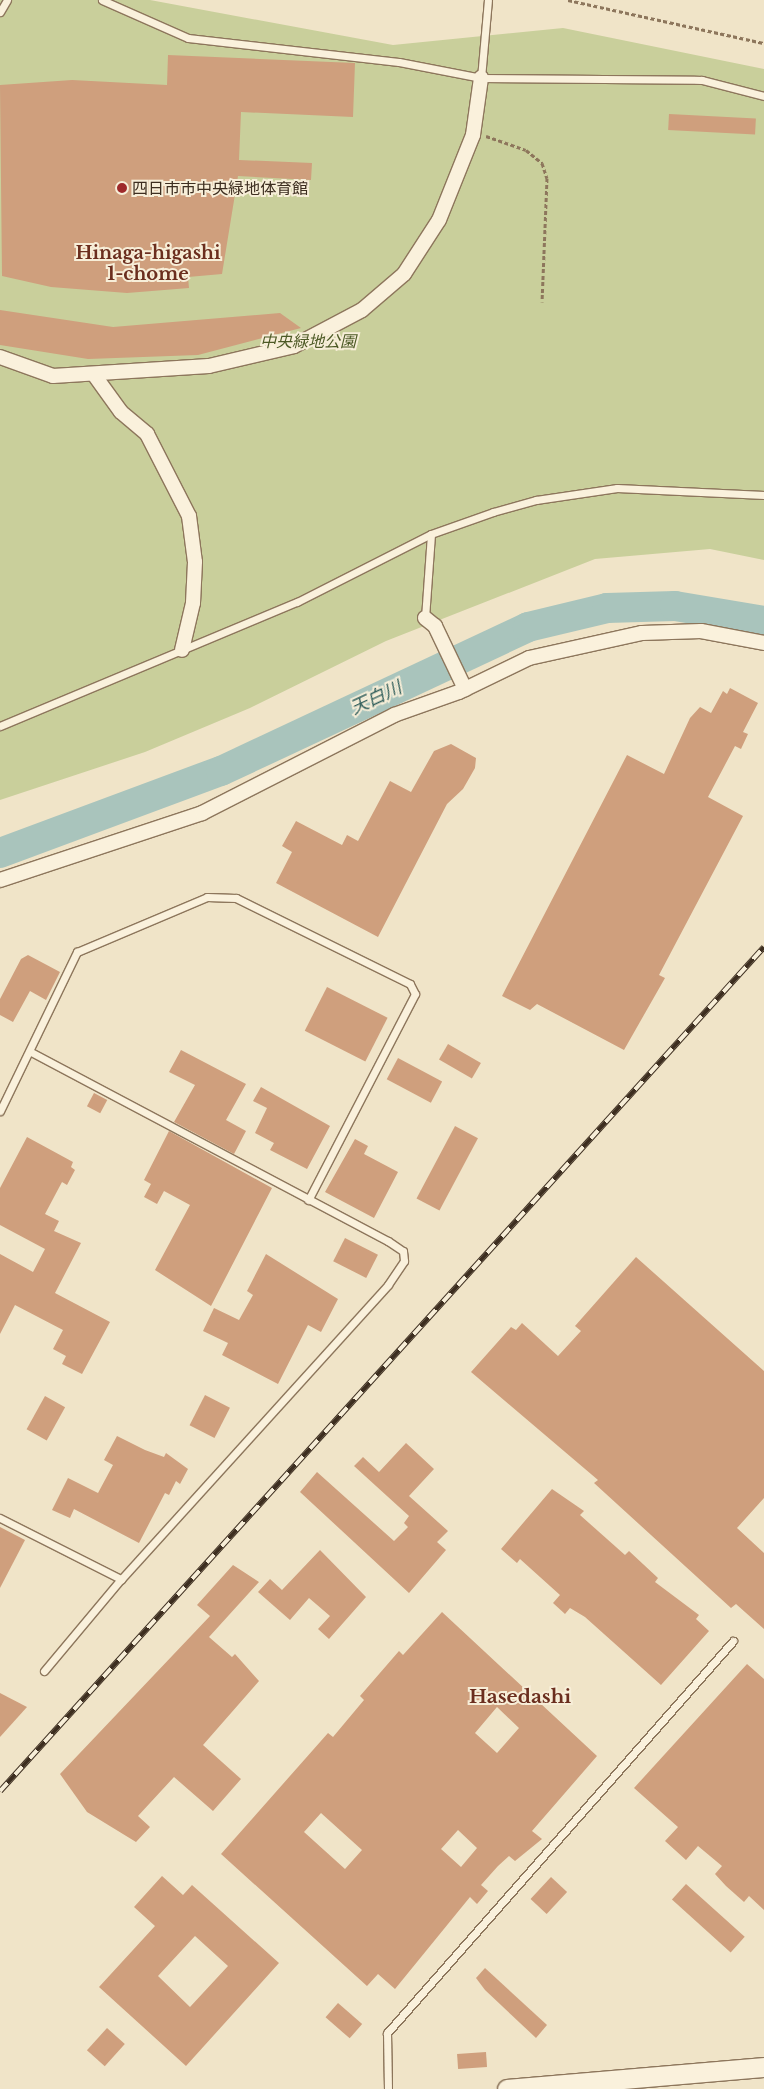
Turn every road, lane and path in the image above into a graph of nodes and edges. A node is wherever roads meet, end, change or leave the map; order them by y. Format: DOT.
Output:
graph roads {
  1 [pos="7,0"];
  2 [pos="102,0"];
  3 [pos="488,0"];
  4 [pos="568,0"];
  5 [pos="0,12"];
  6 [pos="764,43"];
  7 [pos="481,78"];
  8 [pos="764,96"];
  9 [pos="478,134"];
  10 [pos="542,302"];
  11 [pos="0,357"];
  12 [pos="95,376"];
  13 [pos="764,495"];
  14 [pos="431,534"];
  15 [pos="430,622"];
  16 [pos="764,643"];
  17 [pos="182,650"];
  18 [pos="463,685"];
  19 [pos="0,726"];
  20 [pos="0,880"];
  21 [pos="31,1052"];
  22 [pos="0,1111"];
  23 [pos="308,1200"];
  24 [pos="0,1518"];
  25 [pos="121,1579"];
  26 [pos="733,1641"];
  27 [pos="44,1671"];
  28 [pos="764,2067"];
  29 [pos="388,2089"];
  30 [pos="507,2089"];
  1 -- 5 [label="lane"];
  2 -- 7 [label="lane"];
  3 -- 7 [label="lane"];
  4 -- 6 [label="path"];
  7 -- 8 [label="lane"];
  7 -- 12 [label="street"];
  9 -- 10 [label="path"];
  11 -- 12 [label="street"];
  12 -- 17 [label="street"];
  13 -- 14 [label="lane"];
  14 -- 15 [label="lane"];
  14 -- 17 [label="lane"];
  15 -- 18 [label="street"];
  16 -- 18 [label="street"];
  17 -- 19 [label="lane"];
  18 -- 20 [label="street"];
  21 -- 22 [label="lane"];
  21 -- 23 [label="lane"];
  21 -- 23 [label="lane"];
  23 -- 25 [label="lane"];
  24 -- 25 [label="lane"];
  25 -- 27 [label="lane"];
  26 -- 29 [label="lane"];
  28 -- 30 [label="street"];
}
